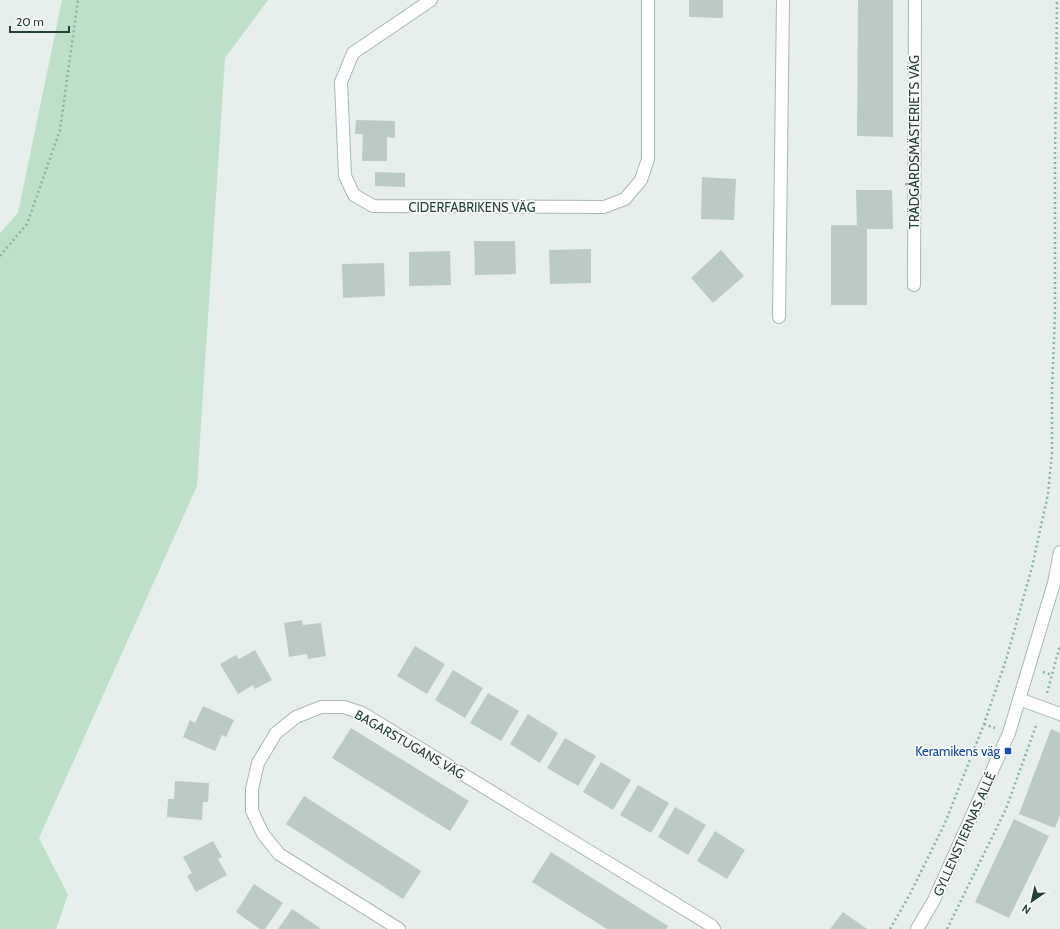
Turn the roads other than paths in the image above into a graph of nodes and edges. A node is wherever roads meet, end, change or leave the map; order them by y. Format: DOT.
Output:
graph roads {
  1 [pos="430,0"];
  2 [pos="648,0"];
  3 [pos="783,0"];
  4 [pos="915,0"];
  5 [pos="914,285"];
  6 [pos="779,317"];
  7 [pos="1060,552"];
  8 [pos="1019,698"];
  9 [pos="1060,714"];
  10 [pos="399,929"];
  11 [pos="714,929"];
  12 [pos="917,929"];
  1 -- 2 [label="street, CIDERFABRIKENS VÄG"];
  3 -- 6 [label="street"];
  4 -- 5 [label="street, TRÄDGÅRDSMÄSTERIETS VÄG"];
  7 -- 8 [label="street, GYLLENSTIERNAS ALLÉ"];
  8 -- 9 [label="street"];
  8 -- 12 [label="street, GYLLENSTIERNAS ALLÉ"];
  10 -- 11 [label="street, BAGARSTUGANS VÄG"];
}
